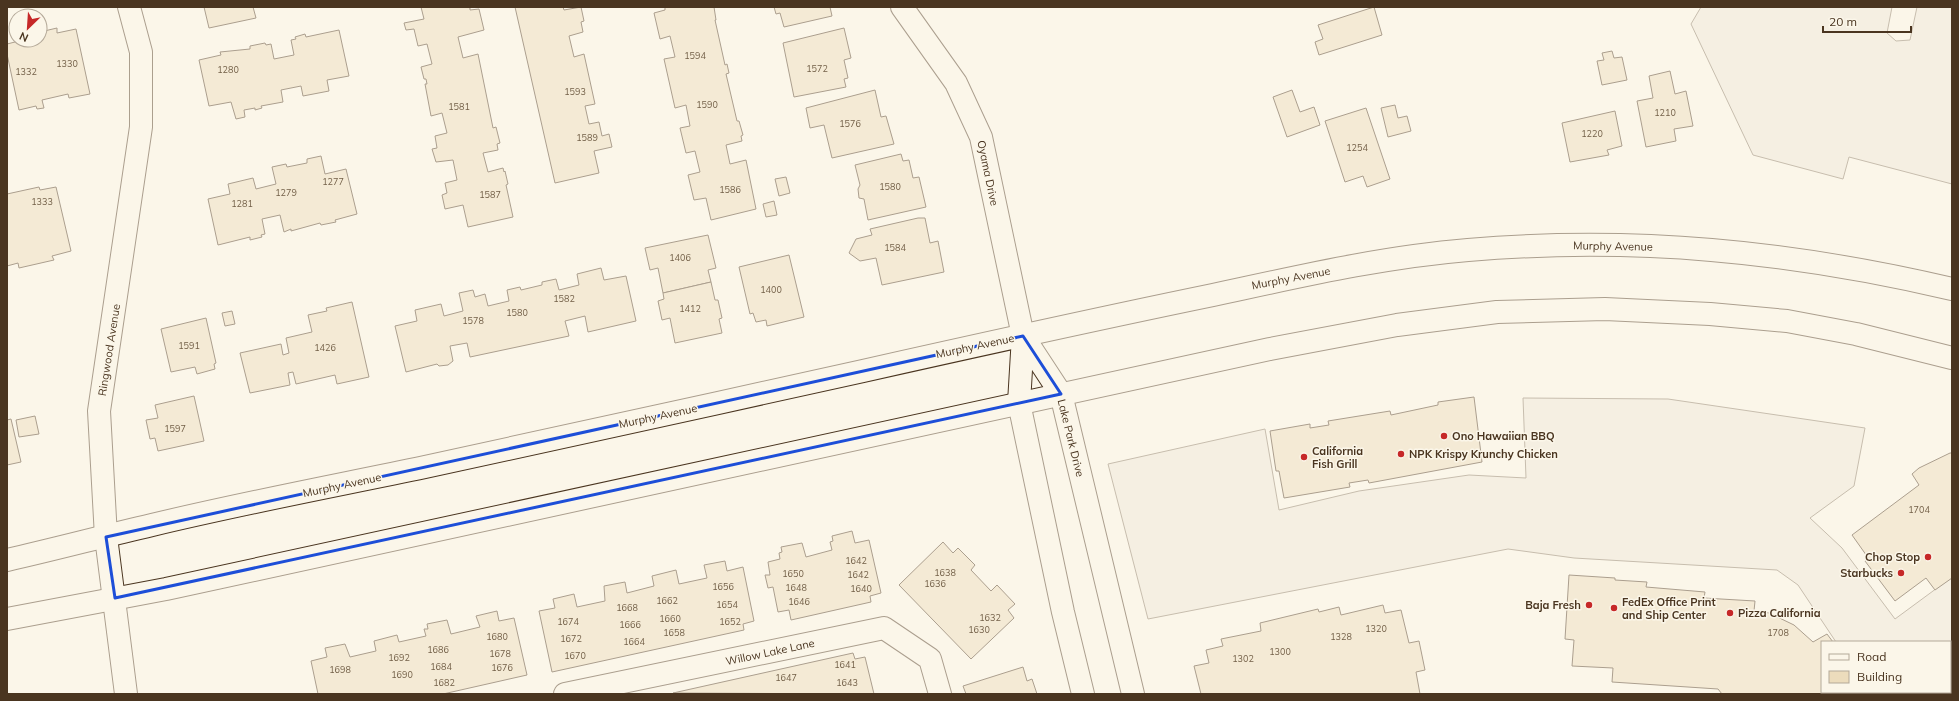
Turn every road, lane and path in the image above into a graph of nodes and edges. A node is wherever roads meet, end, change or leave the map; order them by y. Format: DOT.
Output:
graph roads {
  1 [pos="129,7"];
  2 [pos="902,7"];
  3 [pos="1952,289"];
  4 [pos="1023,336"];
  5 [pos="1952,358"];
  6 [pos="1061,394"];
  7 [pos="1019,403"];
  8 [pos="106,537"];
  9 [pos="7,560"];
  10 [pos="115,598"];
  11 [pos="7,619"];
  12 [pos="126,694"];
  13 [pos="565,694"];
  14 [pos="940,694"];
  15 [pos="1083,694"];
  16 [pos="1134,694"];
  1 -- 8 [label="main road, Ringwood Avenue"];
  2 -- 4 [label="main road, Oyama Drive"];
  3 -- 4 [label="main road, Murphy Avenue"];
  4 -- 6 [label="main road, Lake Park Drive"];
  4 -- 7 [label="main road"];
  4 -- 8 [label="main road, Murphy Avenue"];
  5 -- 6 [label="main road"];
  6 -- 7 [label="main road"];
  6 -- 16 [label="main road, Lake Park Drive"];
  7 -- 10 [label="main road"];
  7 -- 15 [label="main road"];
  8 -- 9 [label="main road, Murphy Avenue"];
  8 -- 10 [label="main road, Ringwood Avenue"];
  10 -- 11 [label="main road"];
  10 -- 12 [label="main road, Ringwood Avenue"];
  13 -- 14 [label="main road, Willow Lake Lane"];
}
